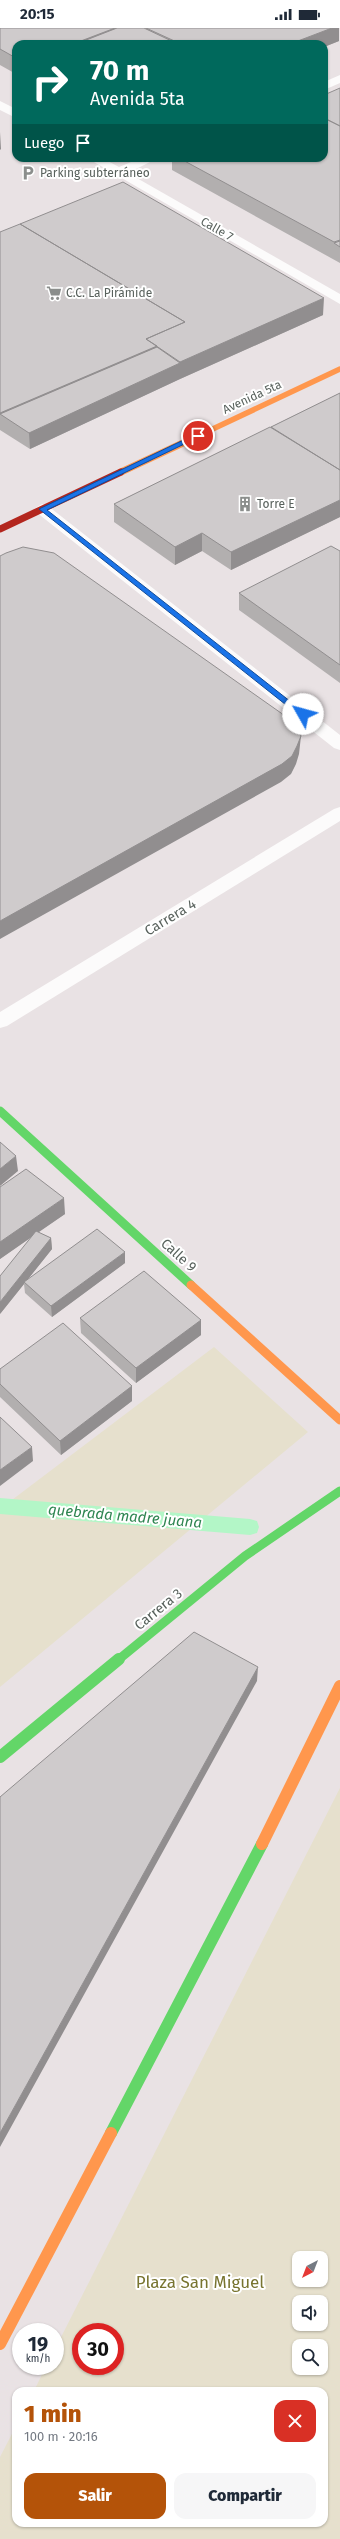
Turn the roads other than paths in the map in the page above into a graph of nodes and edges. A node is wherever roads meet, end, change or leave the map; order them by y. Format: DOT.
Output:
graph roads {
  1 [pos="340,79"];
  2 [pos="328,84"];
  3 [pos="0,105"];
  4 [pos="12,112"];
  5 [pos="100,162"];
  6 [pos="143,162"];
  7 [pos="119,172"];
  8 [pos="340,300"];
  9 [pos="340,369"];
  10 [pos="42,509"];
  11 [pos="0,529"];
  12 [pos="340,744"];
  13 [pos="340,813"];
  14 [pos="0,1021"];
  15 [pos="0,1111"];
  16 [pos="340,1420"];
  17 [pos="340,1491"];
  18 [pos="340,1686"];
  19 [pos="0,1757"];
  20 [pos="0,2344"];
  1 -- 2 [label="street"];
  3 -- 4 [label="street"];
  5 -- 7 [label="street, Calle 7"];
  6 -- 7 [label="street"];
  7 -- 8 [label="street, Calle 7"];
  9 -- 10 [label="street, Avenida 5ta"];
  10 -- 11 [label="street, Avenida 5ta"];
  10 -- 12 [label="street"];
  13 -- 14 [label="street, Carrera 4"];
  15 -- 16 [label="street, Calle 9"];
  17 -- 19 [label="street, Carrera 3"];
  18 -- 20 [label="street"];
}
